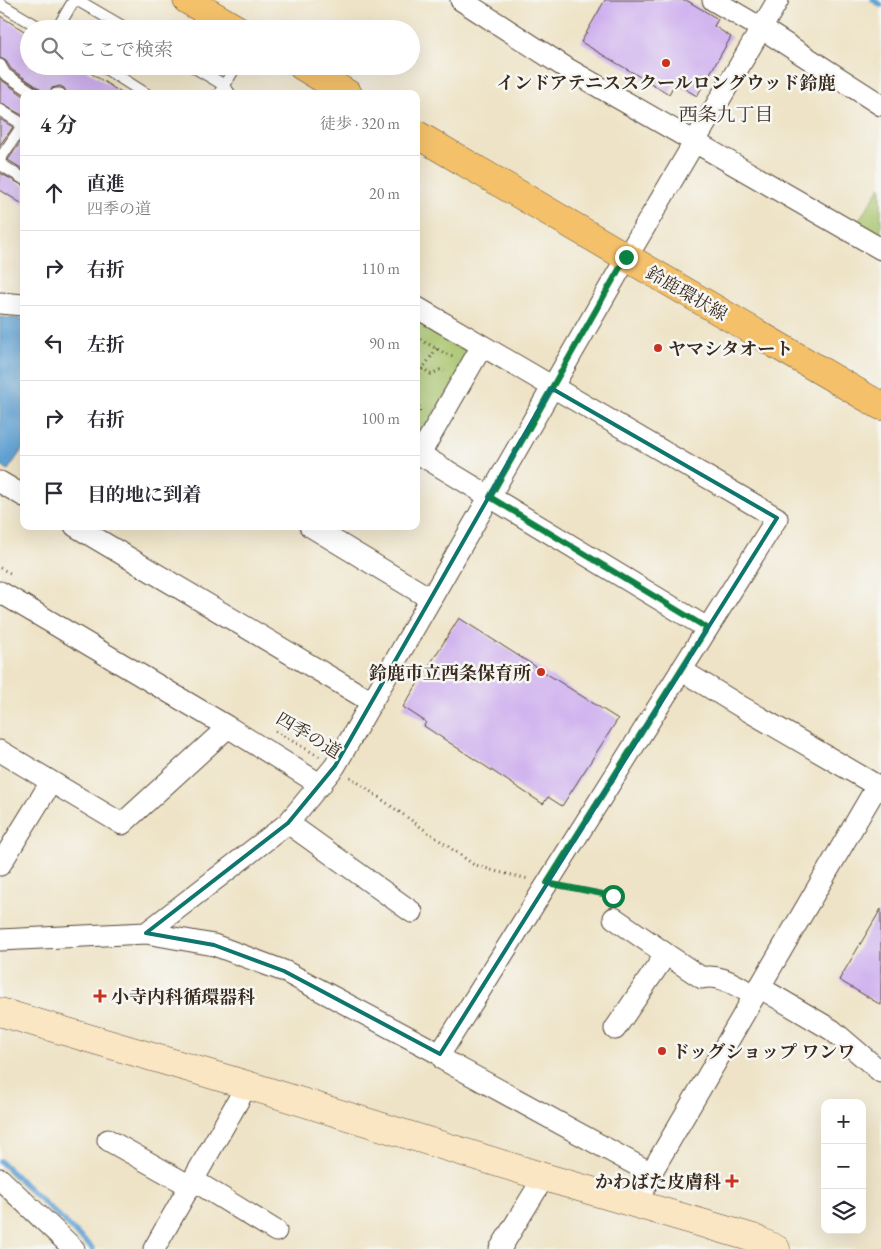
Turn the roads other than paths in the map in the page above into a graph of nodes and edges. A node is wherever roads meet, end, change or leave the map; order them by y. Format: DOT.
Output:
graph roads {
  1 [pos="76,0"];
  2 [pos="187,0"];
  3 [pos="461,0"];
  4 [pos="713,0"];
  5 [pos="778,0"];
  6 [pos="0,4"];
  7 [pos="27,20"];
  8 [pos="63,20"];
  9 [pos="111,20"];
  10 [pos="221,20"];
  11 [pos="761,28"];
  12 [pos="0,65"];
  13 [pos="116,75"];
  14 [pos="204,75"];
  15 [pos="232,75"];
  16 [pos="317,75"];
  17 [pos="29,90"];
  18 [pos="140,90"];
  19 [pos="223,90"];
  20 [pos="224,90"];
  21 [pos="341,90"];
  22 [pos="881,105"];
  23 [pos="0,110"];
  24 [pos="20,122"];
  25 [pos="20,129"];
  26 [pos="420,136"];
  27 [pos="695,141"];
  28 [pos="0,159"];
  29 [pos="0,164"];
  30 [pos="20,176"];
  31 [pos="881,249"];
  32 [pos="626,257"];
  33 [pos="0,303"];
  34 [pos="20,305"];
  35 [pos="420,310"];
  36 [pos="482,346"];
  37 [pos="551,388"];
  38 [pos="881,406"];
  39 [pos="420,450"];
  40 [pos="420,454"];
  41 [pos="0,482"];
  42 [pos="20,492"];
  43 [pos="490,497"];
  44 [pos="82,530"];
  45 [pos="317,530"];
  46 [pos="0,592"];
  47 [pos="432,598"];
  48 [pos="707,628"];
  49 [pos="681,670"];
  50 [pos="372,702"];
  51 [pos="228,727"];
  52 [pos="0,751"];
  53 [pos="51,782"];
  54 [pos="320,785"];
  55 [pos="879,787"];
  56 [pos="288,823"];
  57 [pos="0,866"];
  58 [pos="412,912"];
  59 [pos="614,918"];
  60 [pos="146,933"];
  61 [pos="0,940"];
  62 [pos="666,954"];
  63 [pos="757,991"];
  64 [pos="0,1012"];
  65 [pos="615,1029"];
  66 [pos="440,1054"];
  67 [pos="881,1072"];
  68 [pos="247,1085"];
  69 [pos="108,1140"];
  70 [pos="651,1173"];
  71 [pos="544,1176"];
  72 [pos="0,1179"];
  73 [pos="192,1183"];
  74 [pos="637,1204"];
  75 [pos="276,1231"];
  76 [pos="74,1249"];
  77 [pos="154,1249"];
  78 [pos="500,1249"];
  79 [pos="776,1249"];
  1 -- 8 [label="lane"];
  1 -- 9 [label="lane"];
  2 -- 10 [label="main road"];
  3 -- 27 [label="street"];
  4 -- 11 [label="street"];
  5 -- 11 [label="street"];
  6 -- 7 [label="lane"];
  11 -- 22 [label="street"];
  11 -- 27 [label="street"];
  12 -- 17 [label="lane"];
  13 -- 18 [label="lane"];
  14 -- 19 [label="lane"];
  15 -- 20 [label="lane"];
  16 -- 21 [label="main road"];
  23 -- 24 [label="lane"];
  25 -- 28 [label="lane"];
  26 -- 32 [label="main road, 鈴鹿環状線"];
  27 -- 31 [label="street"];
  27 -- 32 [label="street"];
  29 -- 30 [label="lane"];
  32 -- 37 [label="street"];
  32 -- 38 [label="main road, 鈴鹿環状線"];
  33 -- 34 [label="street"];
  35 -- 36 [label="street"];
  36 -- 37 [label="street"];
  36 -- 39 [label="street"];
  37 -- 43 [label="street"];
  37 -- 48 [label="street"];
  40 -- 43 [label="street"];
  41 -- 42 [label="street"];
  43 -- 47 [label="street"];
  43 -- 48 [label="street"];
  44 -- 50 [label="street"];
  45 -- 47 [label="street"];
  46 -- 51 [label="street"];
  47 -- 50 [label="street"];
  48 -- 49 [label="street"];
  49 -- 55 [label="street"];
  49 -- 66 [label="street"];
  50 -- 54 [label="street"];
  51 -- 53 [label="street"];
  51 -- 54 [label="street"];
  52 -- 53 [label="street"];
  53 -- 57 [label="street"];
  54 -- 56 [label="street"];
  55 -- 63 [label="street"];
  56 -- 58 [label="street"];
  56 -- 60 [label="street"];
  59 -- 62 [label="street"];
  60 -- 61 [label="street"];
  60 -- 66 [label="street"];
  62 -- 63 [label="street"];
  62 -- 65 [label="street"];
  63 -- 67 [label="street"];
  63 -- 70 [label="street"];
  64 -- 68 [label="street"];
  66 -- 70 [label="street"];
  68 -- 71 [label="street"];
  68 -- 73 [label="street"];
  69 -- 73 [label="street"];
  70 -- 74 [label="street"];
  71 -- 74 [label="street"];
  71 -- 78 [label="street"];
  72 -- 76 [label="street"];
  73 -- 75 [label="street"];
  73 -- 77 [label="street"];
  74 -- 79 [label="street"];
}
